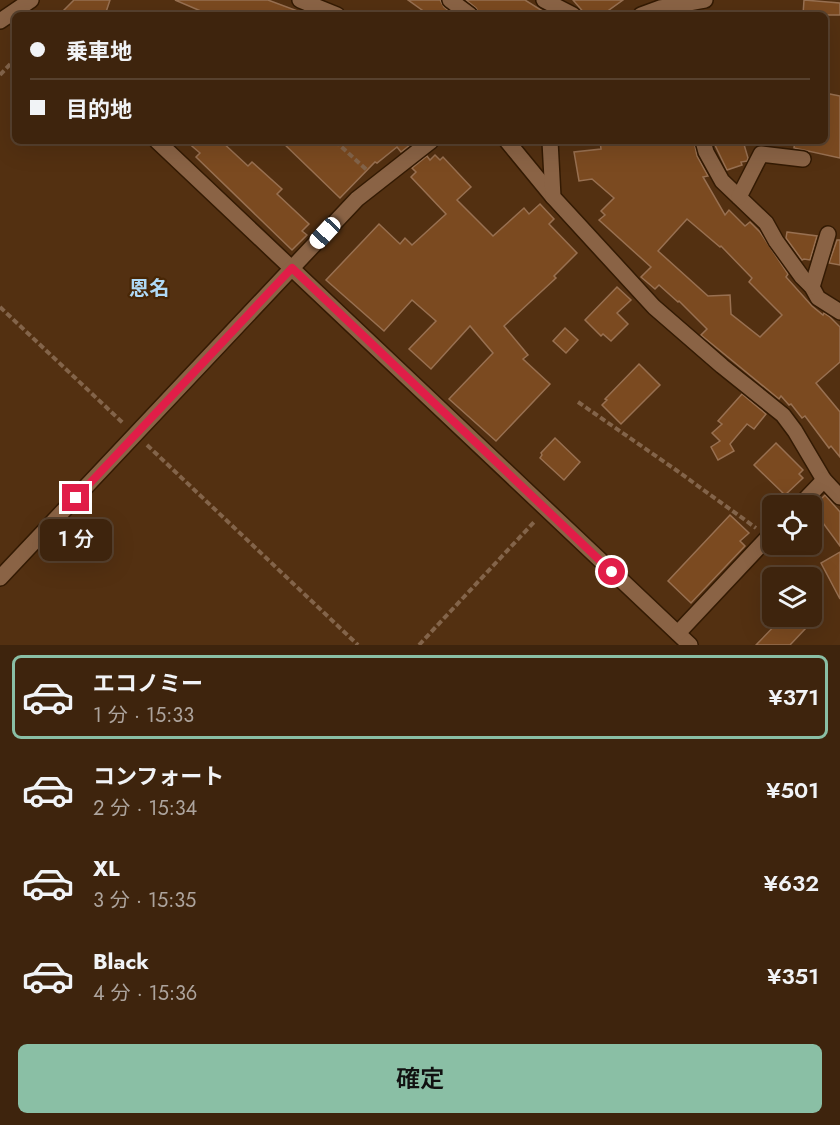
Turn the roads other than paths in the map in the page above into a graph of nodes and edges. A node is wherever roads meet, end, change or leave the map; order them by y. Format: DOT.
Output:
graph roads {
  1 [pos="300,0"];
  2 [pos="450,0"];
  3 [pos="544,0"];
  4 [pos="705,0"];
  5 [pos="660,8"];
  6 [pos="330,12"];
  7 [pos="466,12"];
  8 [pos="567,12"];
  9 [pos="163,144"];
  10 [pos="427,144"];
  11 [pos="509,144"];
  12 [pos="550,144"];
  13 [pos="704,144"];
  14 [pos="803,159"];
  15 [pos="553,197"];
  16 [pos="739,197"];
  17 [pos="828,234"];
  18 [pos="292,268"];
  19 [pos="813,287"];
  20 [pos="840,312"];
  21 [pos="824,480"];
  22 [pos="810,495"];
  23 [pos="840,497"];
  24 [pos="762,544"];
  25 [pos="0,578"];
  26 [pos="678,633"];
  27 [pos="690,645"];
  1 -- 6 [label="street"];
  2 -- 7 [label="street"];
  3 -- 8 [label="street"];
  4 -- 5 [label="street"];
  9 -- 18 [label="street"];
  10 -- 18 [label="street"];
  11 -- 15 [label="street"];
  12 -- 15 [label="street"];
  13 -- 16 [label="street"];
  14 -- 16 [label="street"];
  15 -- 21 [label="street"];
  16 -- 19 [label="street"];
  17 -- 19 [label="street"];
  18 -- 25 [label="street"];
  18 -- 26 [label="street"];
  19 -- 20 [label="street"];
  21 -- 22 [label="street"];
  21 -- 23 [label="street"];
  24 -- 26 [label="street"];
  26 -- 27 [label="street"];
}
